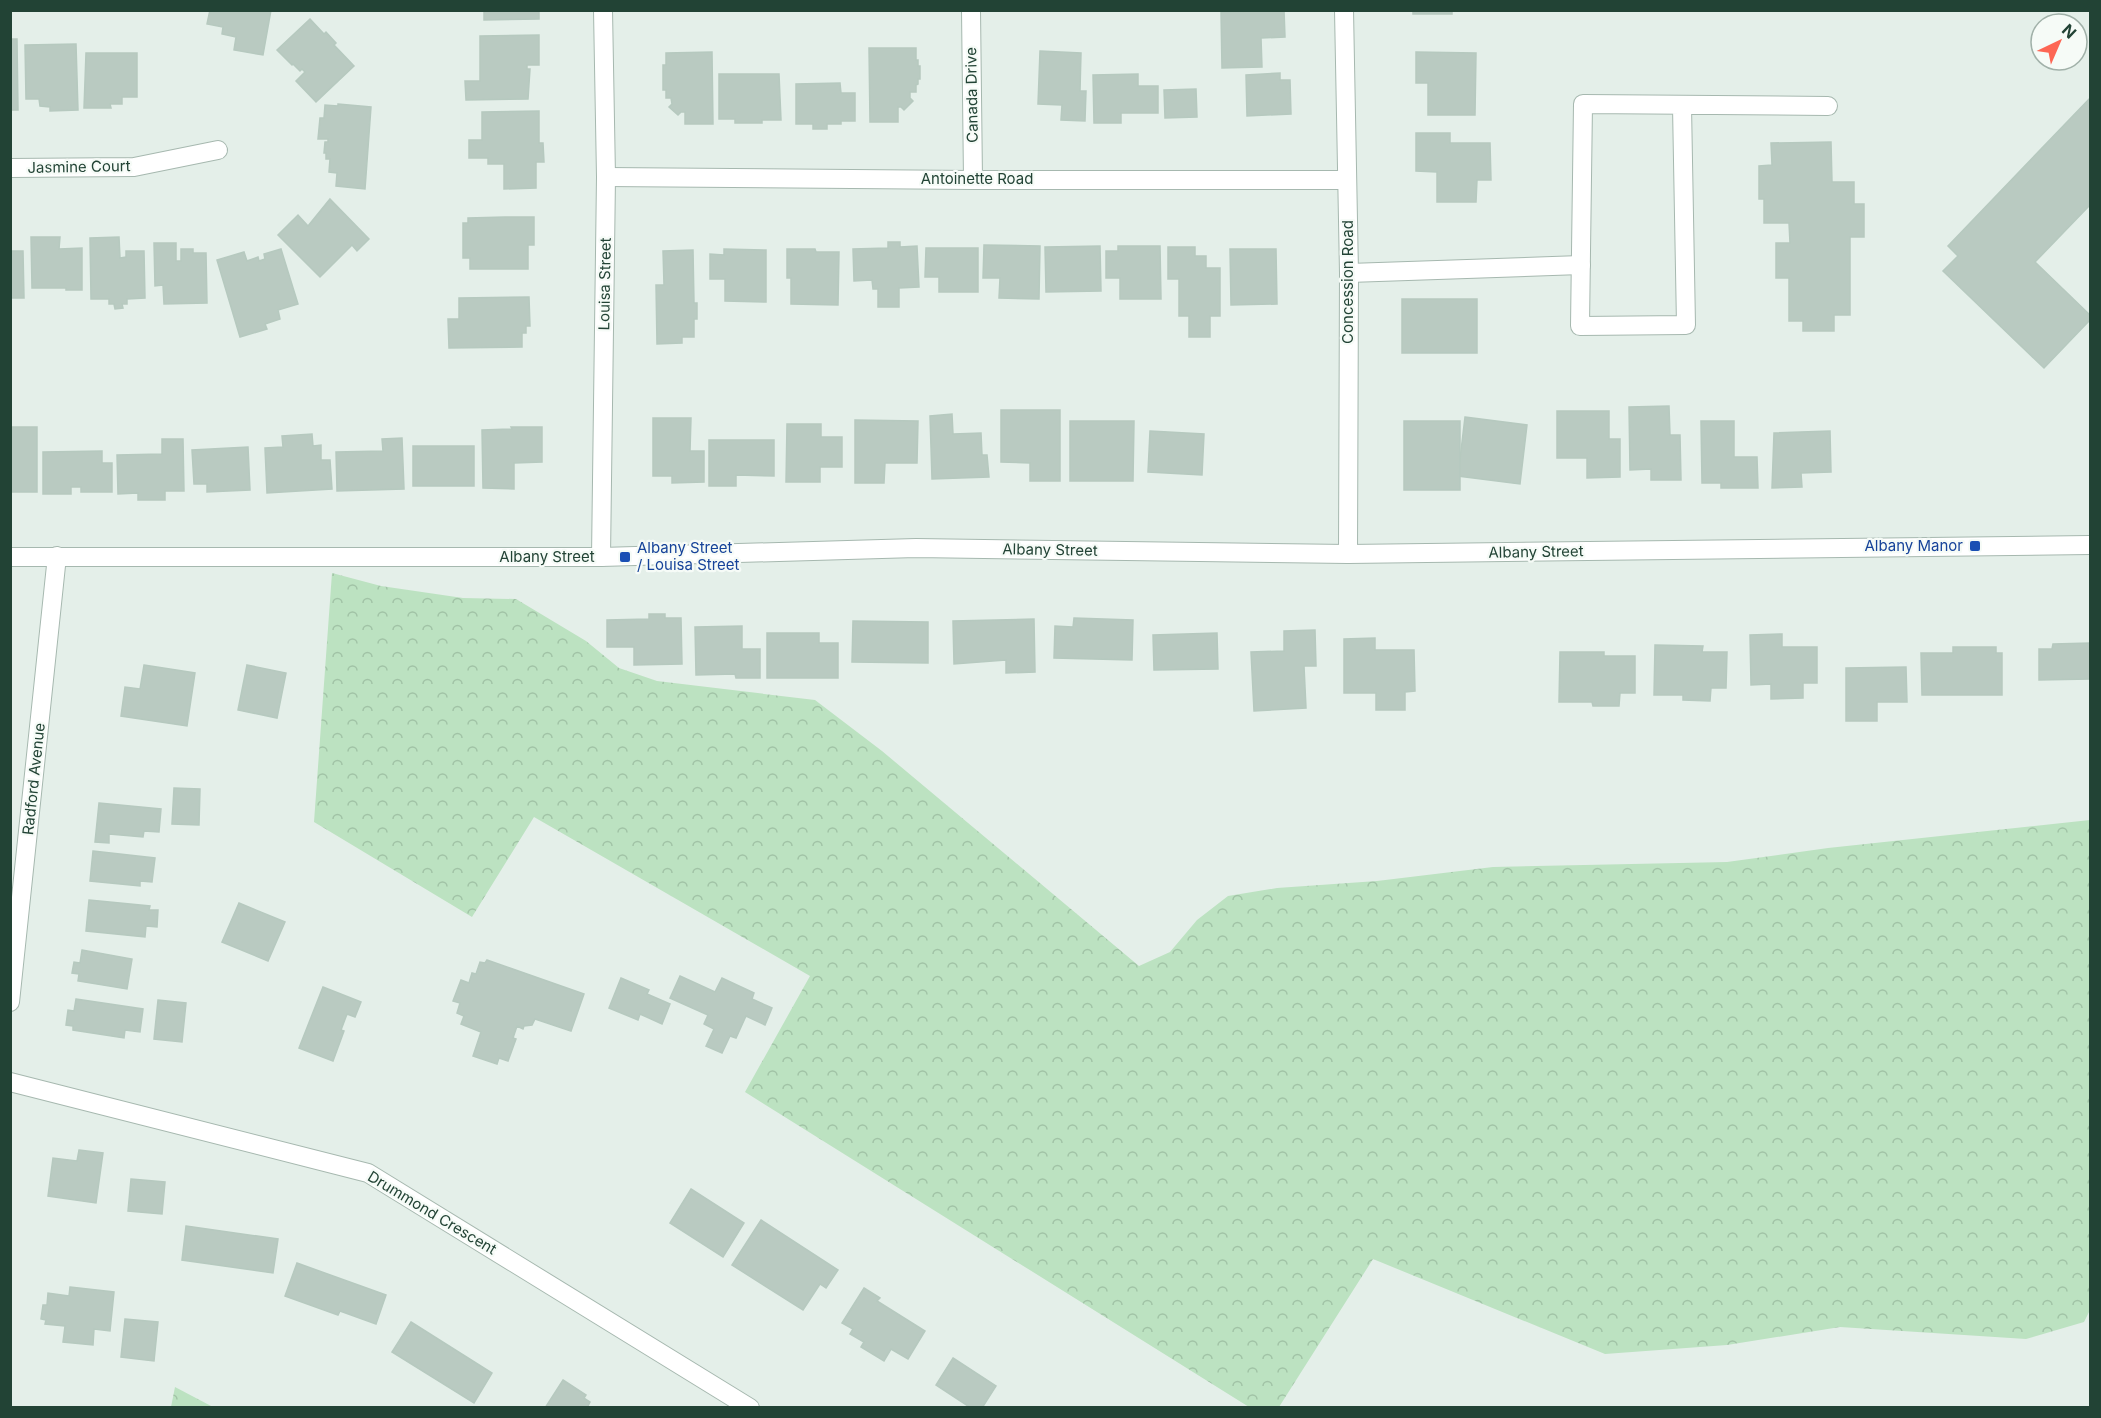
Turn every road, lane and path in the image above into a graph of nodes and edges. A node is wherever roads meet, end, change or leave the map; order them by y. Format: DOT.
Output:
graph roads {
  1 [pos="603,10"];
  2 [pos="971,10"];
  3 [pos="1344,10"];
  4 [pos="1682,106"];
  5 [pos="1828,106"];
  6 [pos="218,150"];
  7 [pos="10,168"];
  8 [pos="606,177"];
  9 [pos="973,180"];
  10 [pos="1347,180"];
  11 [pos="1581,265"];
  12 [pos="1349,273"];
  13 [pos="2091,544"];
  14 [pos="1348,554"];
  15 [pos="57,556"];
  16 [pos="10,557"];
  17 [pos="601,557"];
  18 [pos="10,1002"];
  19 [pos="10,1082"];
  20 [pos="750,1407"];
  1 -- 8 [label="street, Louisa Street"];
  2 -- 9 [label="street, Canada Drive"];
  3 -- 10 [label="street, Concession Road"];
  4 -- 5 [label="street"];
  4 -- 11 [label="street"];
  4 -- 11 [label="street"];
  6 -- 7 [label="street, Jasmine Court"];
  8 -- 9 [label="street, Antoinette Road"];
  8 -- 17 [label="street, Louisa Street"];
  9 -- 10 [label="street, Antoinette Road"];
  10 -- 12 [label="street, Concession Road"];
  11 -- 12 [label="street"];
  12 -- 14 [label="street, Concession Road"];
  13 -- 14 [label="street, Albany Street"];
  14 -- 17 [label="street, Albany Street"];
  15 -- 16 [label="street, Albany Street"];
  15 -- 17 [label="street, Albany Street"];
  15 -- 18 [label="street, Radford Avenue"];
  19 -- 20 [label="street, Drummond Crescent"];
}
